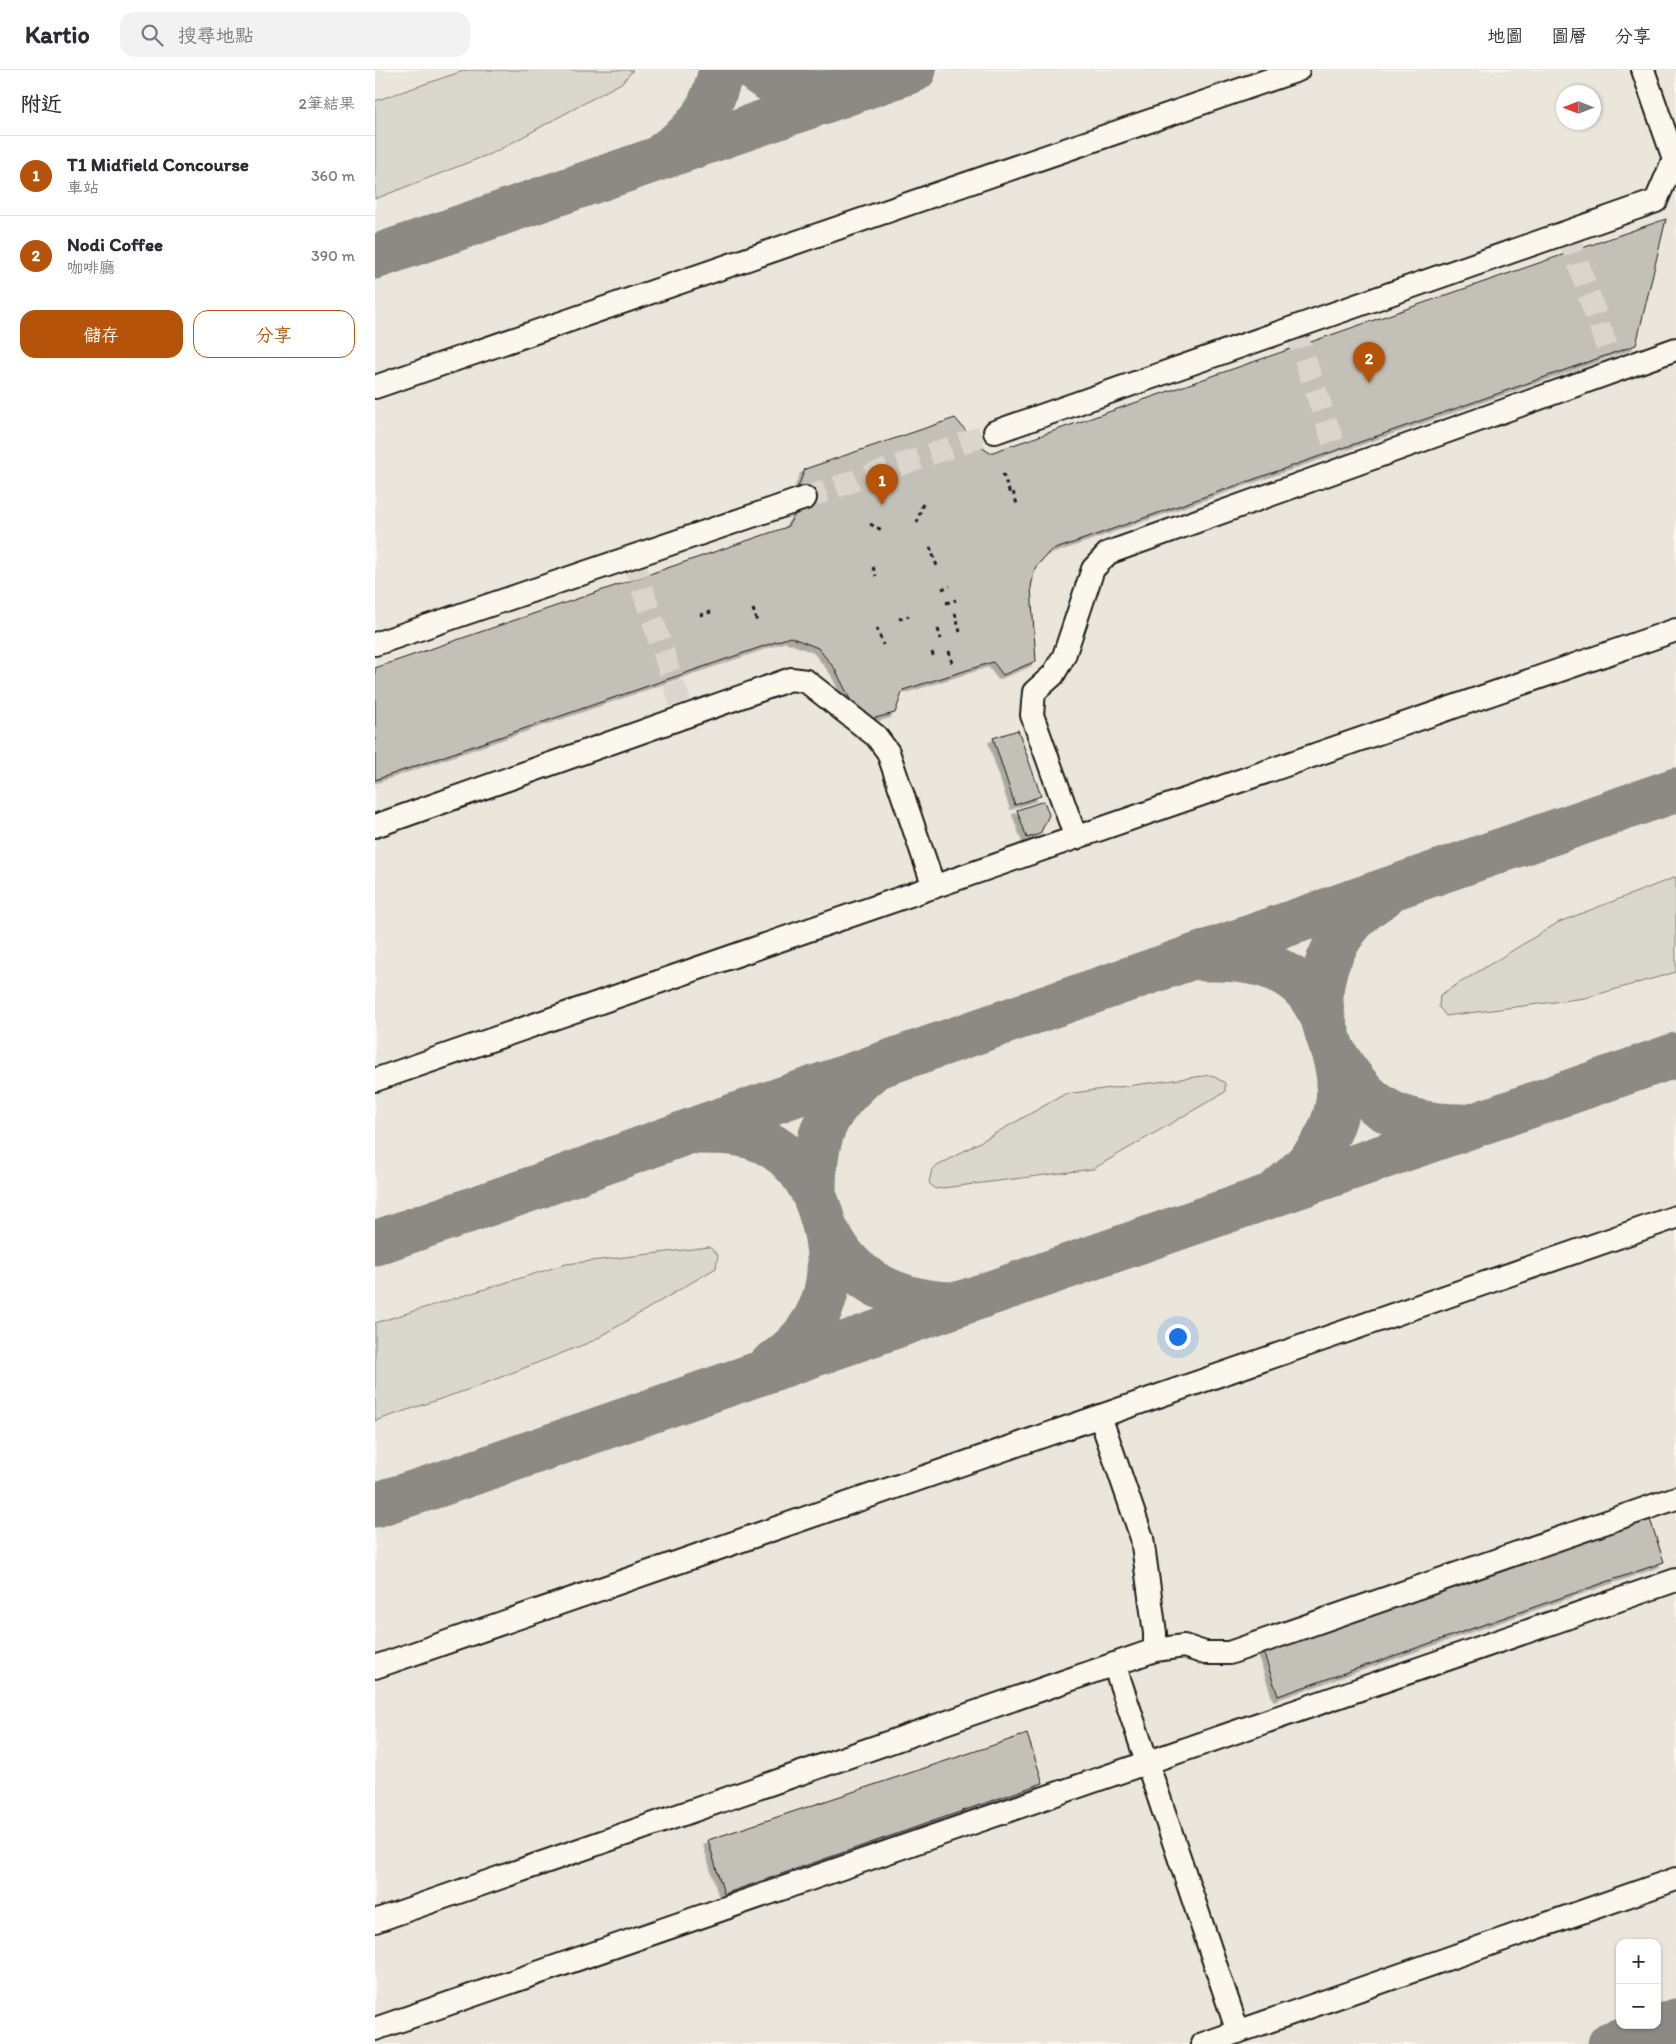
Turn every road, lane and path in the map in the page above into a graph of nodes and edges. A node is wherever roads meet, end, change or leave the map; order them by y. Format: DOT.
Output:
graph roads {
  1 [pos="1299,70"];
  2 [pos="1643,70"];
  3 [pos="1676,349"];
  4 [pos="375,386"];
  5 [pos="995,432"];
  6 [pos="1003,474"];
  7 [pos="805,498"];
  8 [pos="923,503"];
  9 [pos="1017,504"];
  10 [pos="917,523"];
  11 [pos="869,524"];
  12 [pos="884,532"];
  13 [pos="930,547"];
  14 [pos="937,566"];
  15 [pos="873,567"];
  16 [pos="876,576"];
  17 [pos="950,586"];
  18 [pos="942,589"];
  19 [pos="956,600"];
  20 [pos="946,603"];
  21 [pos="753,608"];
  22 [pos="711,612"];
  23 [pos="955,613"];
  24 [pos="700,615"];
  25 [pos="909,616"];
  26 [pos="899,619"];
  27 [pos="757,622"];
  28 [pos="877,628"];
  29 [pos="938,629"];
  30 [pos="1676,630"];
  31 [pos="960,632"];
  32 [pos="941,638"];
  33 [pos="375,644"];
  34 [pos="883,645"];
  35 [pos="949,651"];
  36 [pos="932,652"];
  37 [pos="934,659"];
  38 [pos="952,663"];
  39 [pos="375,826"];
  40 [pos="1076,838"];
  41 [pos="934,887"];
  42 [pos="375,1080"];
  43 [pos="1676,1217"];
  44 [pos="1100,1416"];
  45 [pos="1676,1498"];
  46 [pos="1676,1580"];
  47 [pos="1155,1650"];
  48 [pos="1114,1664"];
  49 [pos="375,1667"];
  50 [pos="1147,1763"];
  51 [pos="1676,1879"];
  52 [pos="375,1921"];
  53 [pos="375,2029"];
  54 [pos="1238,2032"];
  55 [pos="1203,2044"];
  1 -- 4 [label="lane"];
  2 -- 5 [label="lane"];
  3 -- 40 [label="lane"];
  6 -- 9 [label="path"];
  7 -- 33 [label="lane"];
  8 -- 10 [label="path"];
  11 -- 12 [label="path"];
  13 -- 14 [label="path"];
  15 -- 16 [label="path"];
  17 -- 18 [label="path"];
  19 -- 20 [label="path"];
  21 -- 27 [label="path"];
  22 -- 24 [label="path"];
  23 -- 31 [label="path"];
  25 -- 26 [label="path"];
  28 -- 34 [label="path"];
  29 -- 32 [label="path"];
  30 -- 40 [label="lane"];
  35 -- 38 [label="path"];
  36 -- 37 [label="path"];
  39 -- 41 [label="lane"];
  40 -- 41 [label="lane"];
  41 -- 42 [label="lane"];
  43 -- 44 [label="lane"];
  44 -- 47 [label="lane"];
  44 -- 49 [label="lane"];
  45 -- 47 [label="lane"];
  46 -- 50 [label="lane"];
  47 -- 48 [label="lane"];
  48 -- 50 [label="lane"];
  48 -- 52 [label="lane"];
  50 -- 53 [label="lane"];
  50 -- 54 [label="lane"];
  51 -- 54 [label="lane"];
  54 -- 55 [label="lane"];
}
